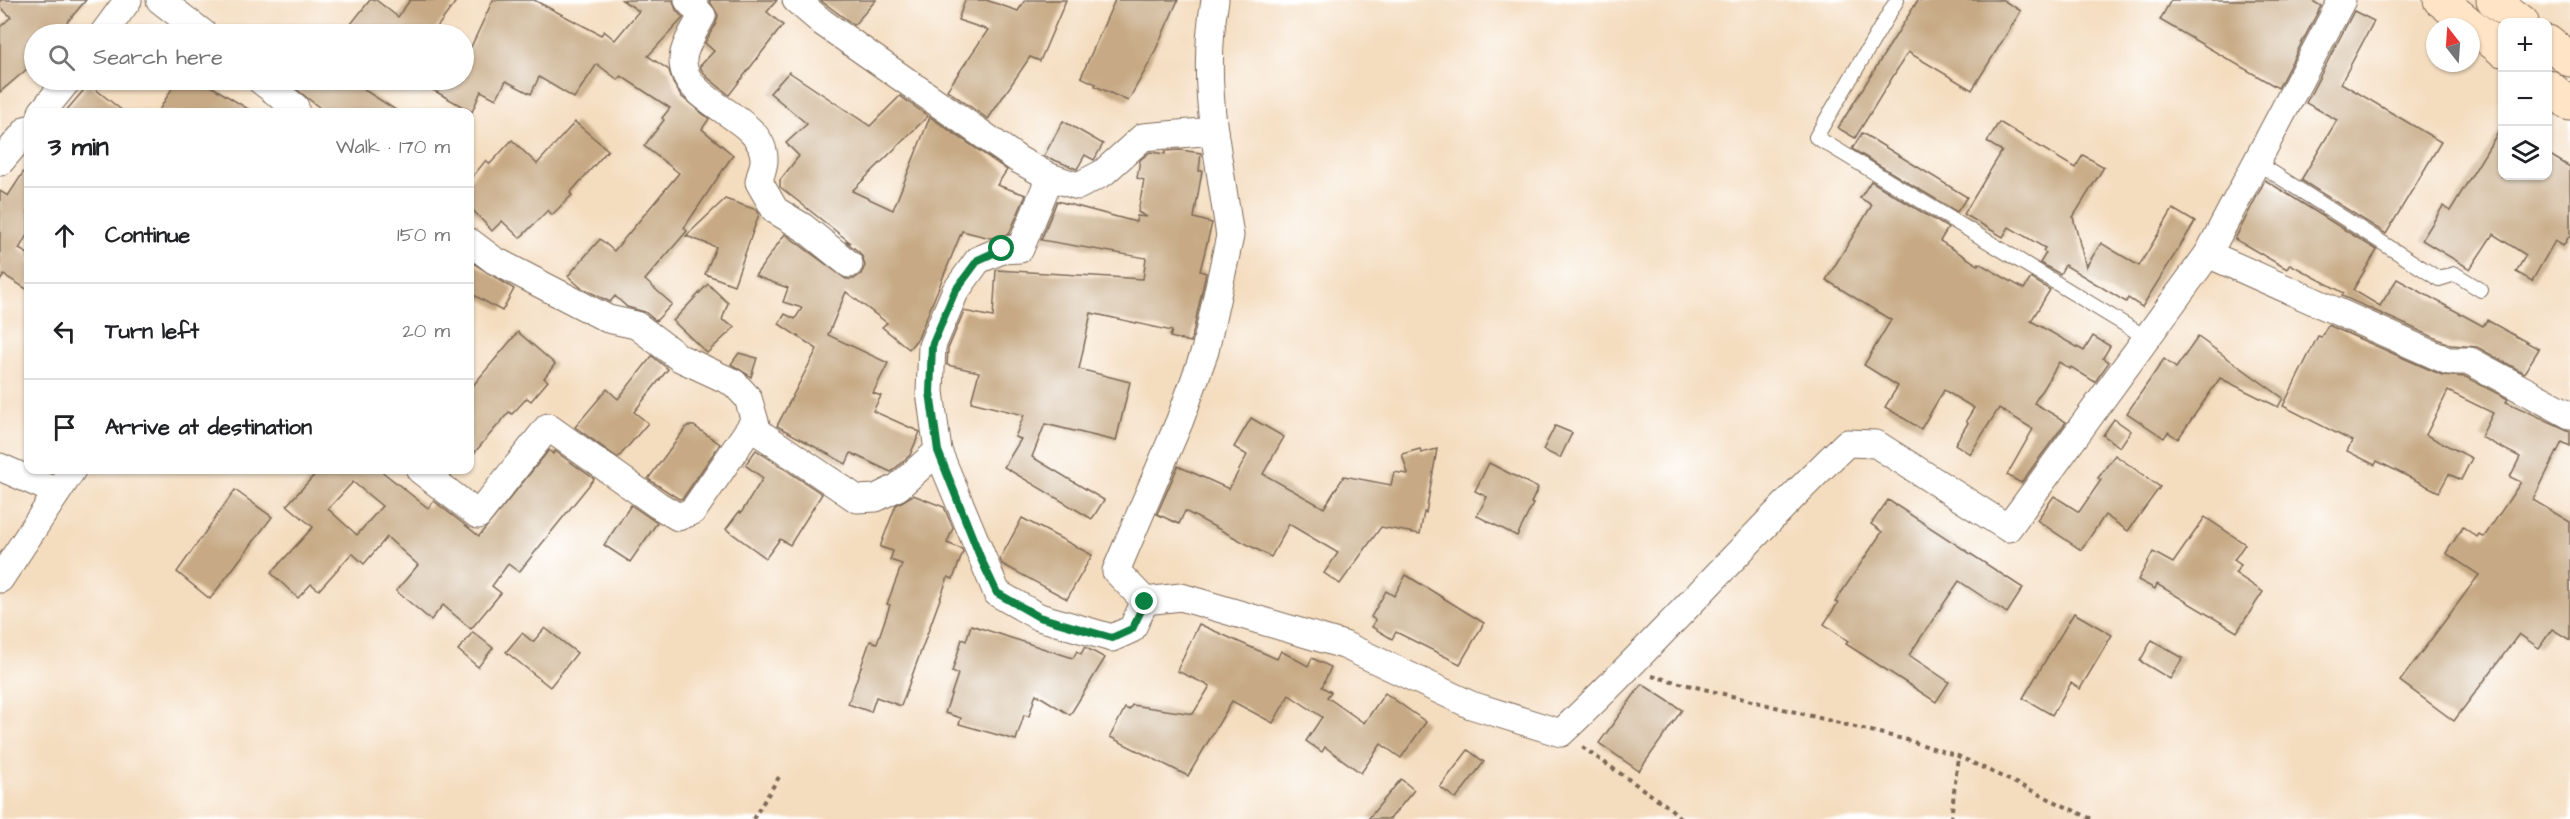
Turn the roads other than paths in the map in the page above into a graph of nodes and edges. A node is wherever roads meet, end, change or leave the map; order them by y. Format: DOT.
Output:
graph roads {
  1 [pos="128,0"];
  2 [pos="160,0"];
  3 [pos="688,0"];
  4 [pos="796,0"];
  5 [pos="1215,0"];
  6 [pos="1897,0"];
  7 [pos="2342,0"];
  8 [pos="2439,0"];
  9 [pos="2493,0"];
  10 [pos="2517,18"];
  11 [pos="110,24"];
  12 [pos="191,24"];
  13 [pos="2552,46"];
  14 [pos="2498,47"];
  15 [pos="2570,60"];
  16 [pos="60,90"];
  17 [pos="273,90"];
  18 [pos="2552,90"];
  19 [pos="2570,104"];
  20 [pos="295,107"];
  21 [pos="45,108"];
  22 [pos="1214,131"];
  23 [pos="24,136"];
  24 [pos="0,162"];
  25 [pos="2256,162"];
  26 [pos="1050,177"];
  27 [pos="474,245"];
  28 [pos="2208,254"];
  29 [pos="849,264"];
  30 [pos="2481,290"];
  31 [pos="2146,338"];
  32 [pos="2570,415"];
  33 [pos="754,422"];
  34 [pos="938,451"];
  35 [pos="0,467"];
  36 [pos="69,474"];
  37 [pos="425,474"];
  38 [pos="57,492"];
  39 [pos="0,579"];
  40 [pos="1145,602"];
  1 -- 11 [label="street"];
  2 -- 12 [label="street"];
  3 -- 29 [label="street"];
  4 -- 26 [label="street"];
  5 -- 22 [label="street"];
  6 -- 31 [label="lane"];
  7 -- 25 [label="street"];
  8 -- 14 [label="street"];
  9 -- 10 [label="street"];
  13 -- 15 [label="street"];
  16 -- 21 [label="street"];
  17 -- 20 [label="street"];
  18 -- 19 [label="street"];
  22 -- 26 [label="street"];
  22 -- 40 [label="street"];
  23 -- 24 [label="street"];
  25 -- 28 [label="street"];
  25 -- 30 [label="lane"];
  26 -- 34 [label="street"];
  27 -- 33 [label="street"];
  28 -- 31 [label="street"];
  28 -- 32 [label="street"];
  31 -- 40 [label="street"];
  33 -- 34 [label="street"];
  33 -- 37 [label="street"];
  34 -- 40 [label="street"];
  35 -- 38 [label="street"];
  36 -- 38 [label="street"];
  38 -- 39 [label="street"];
}
